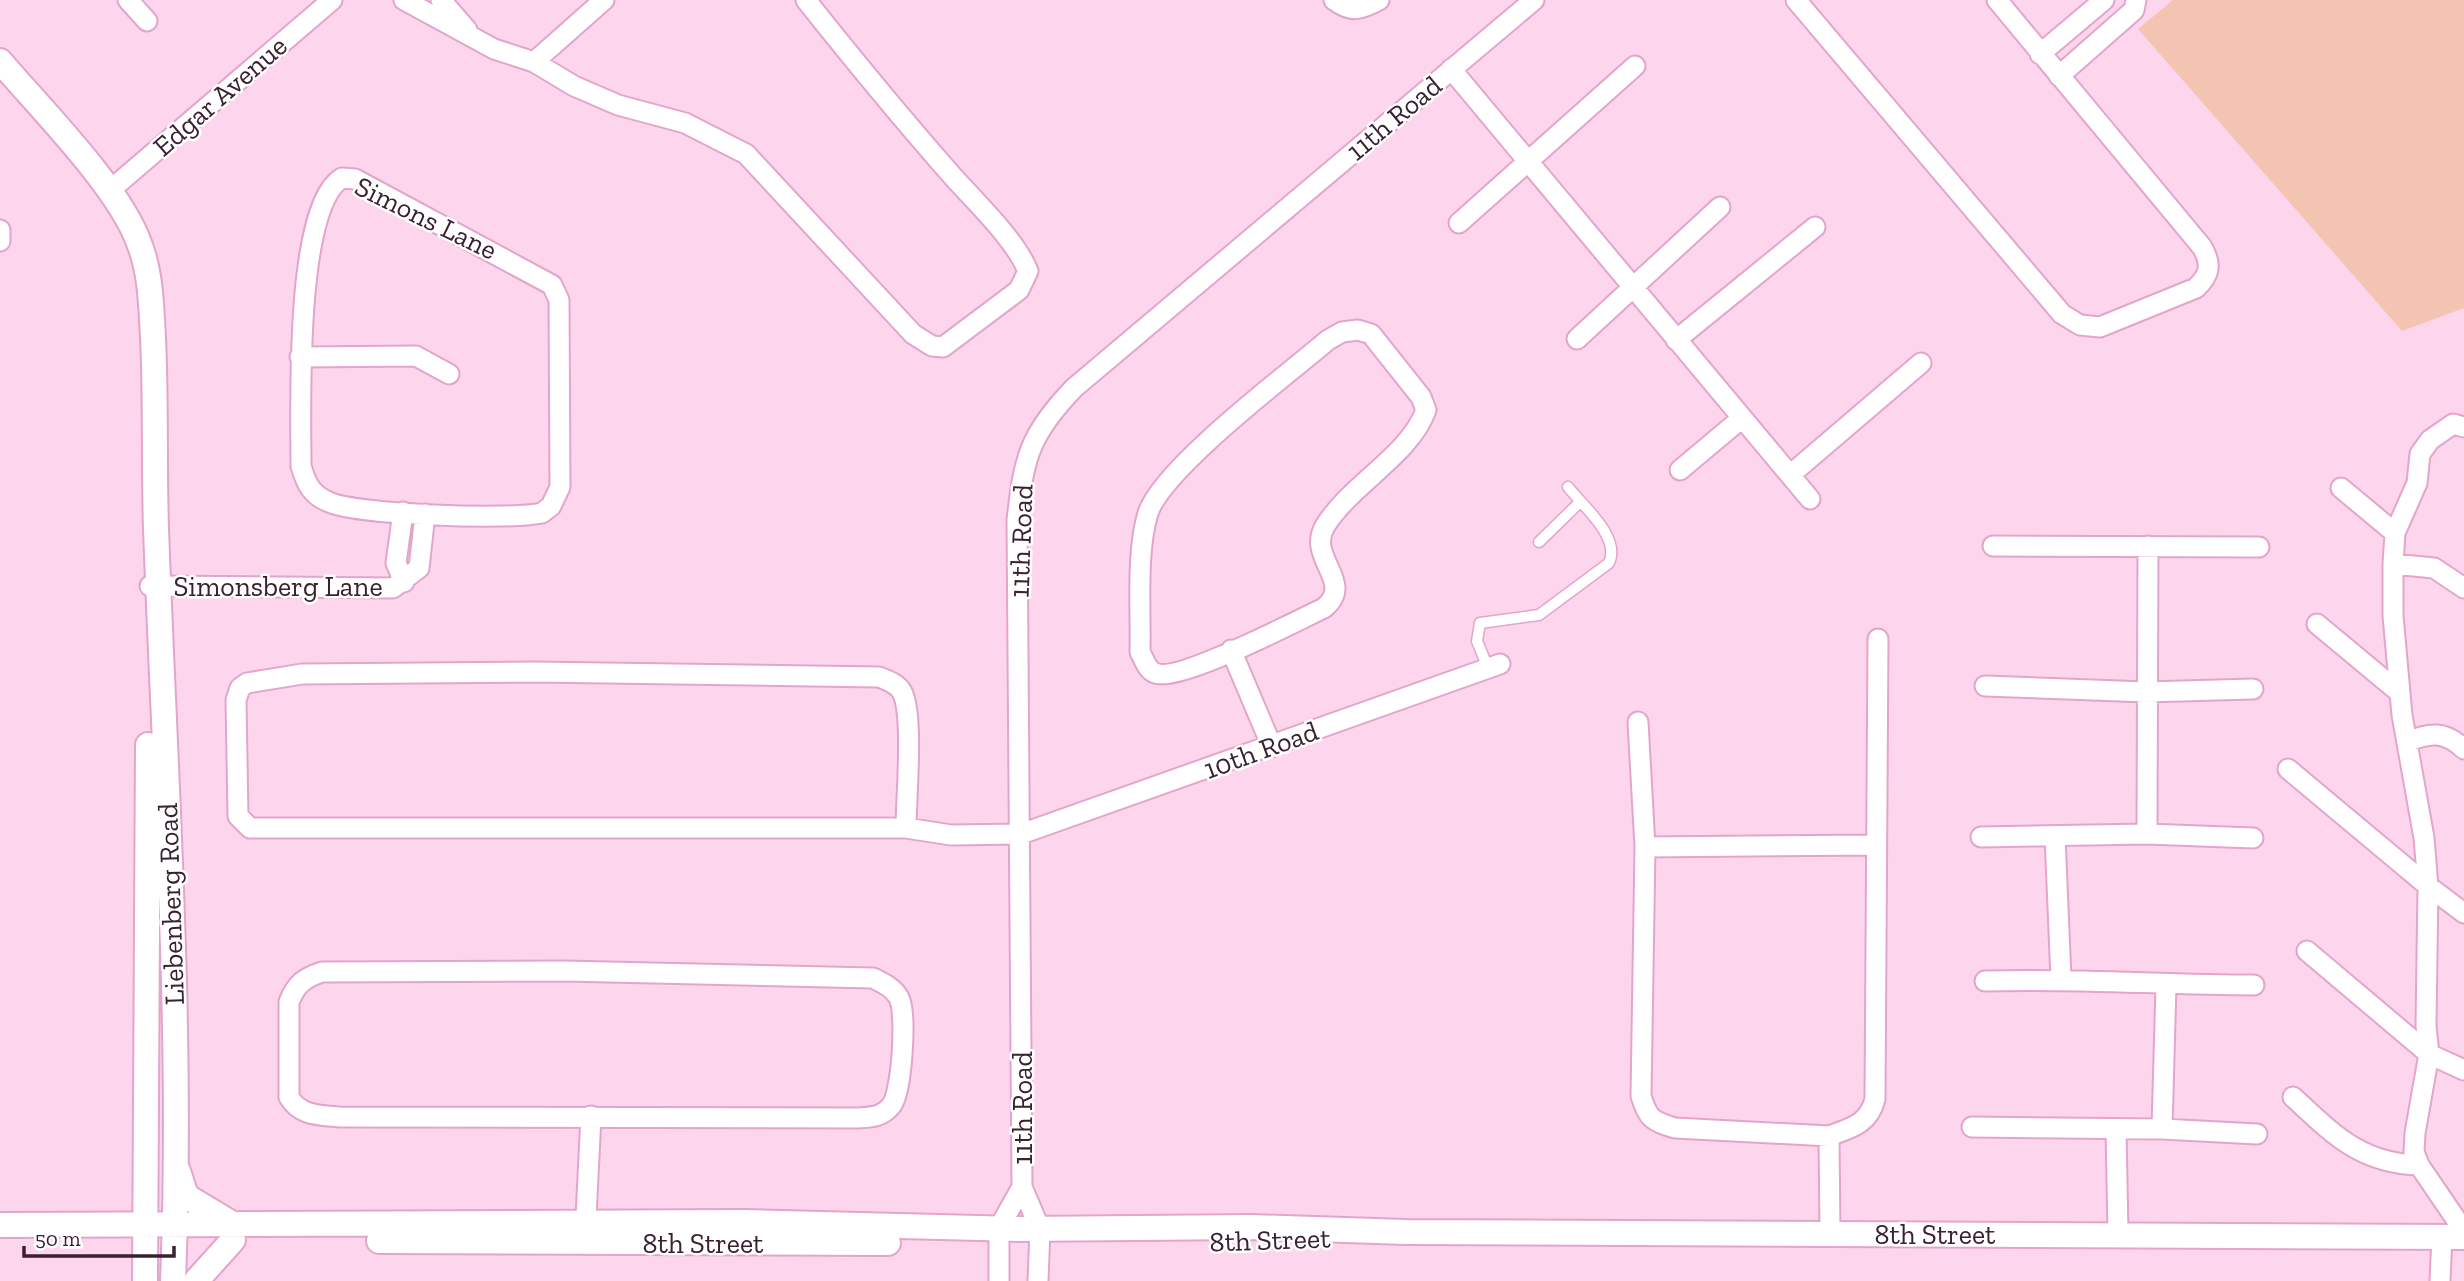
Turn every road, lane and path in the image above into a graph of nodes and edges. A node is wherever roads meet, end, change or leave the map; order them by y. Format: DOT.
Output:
graph roads {
  1 [pos="128,0"];
  2 [pos="332,0"];
  3 [pos="404,0"];
  4 [pos="441,0"];
  5 [pos="604,0"];
  6 [pos="807,0"];
  7 [pos="1334,0"];
  8 [pos="1379,0"];
  9 [pos="1534,0"];
  10 [pos="1796,0"];
  11 [pos="1997,0"];
  12 [pos="2104,0"];
  13 [pos="2135,5"];
  14 [pos="147,22"];
  15 [pos="472,36"];
  16 [pos="2040,54"];
  17 [pos="0,61"];
  18 [pos="534,62"];
  19 [pos="1635,66"];
  20 [pos="1451,69"];
  21 [pos="2059,76"];
  22 [pos="1527,162"];
  23 [pos="108,192"];
  24 [pos="1720,207"];
  25 [pos="1459,223"];
  26 [pos="1815,227"];
  27 [pos="0,230"];
  28 [pos="0,241"];
  29 [pos="1632,288"];
  30 [pos="1577,339"];
  31 [pos="1676,340"];
  32 [pos="300,357"];
  33 [pos="1921,363"];
  34 [pos="449,374"];
  35 [pos="1742,418"];
  36 [pos="2464,426"];
  37 [pos="1680,470"];
  38 [pos="1790,475"];
  39 [pos="1567,487"];
  40 [pos="2340,488"];
  41 [pos="1810,499"];
  42 [pos="1580,502"];
  43 [pos="403,512"];
  44 [pos="425,514"];
  45 [pos="2395,533"];
  46 [pos="1539,542"];
  47 [pos="1993,546"];
  48 [pos="2148,546"];
  49 [pos="2259,547"];
  50 [pos="2393,564"];
  51 [pos="404,582"];
  52 [pos="155,586"];
  53 [pos="2464,589"];
  54 [pos="2317,624"];
  55 [pos="1878,639"];
  56 [pos="1231,650"];
  57 [pos="1494,666"];
  58 [pos="1985,686"];
  59 [pos="2253,689"];
  60 [pos="2146,692"];
  61 [pos="2400,693"];
  62 [pos="1638,722"];
  63 [pos="2407,741"];
  64 [pos="1272,747"];
  65 [pos="2464,749"];
  66 [pos="2288,769"];
  67 [pos="906,828"];
  68 [pos="1021,834"];
  69 [pos="2147,834"];
  70 [pos="2055,836"];
  71 [pos="1981,837"];
  72 [pos="2253,838"];
  73 [pos="1875,845"];
  74 [pos="1645,847"];
  75 [pos="2428,887"];
  76 [pos="2464,913"];
  77 [pos="2307,951"];
  78 [pos="2061,979"];
  79 [pos="1985,981"];
  80 [pos="2166,985"];
  81 [pos="2254,985"];
  82 [pos="2429,1054"];
  83 [pos="2464,1070"];
  84 [pos="2292,1097"];
  85 [pos="591,1116"];
  86 [pos="1972,1127"];
  87 [pos="2162,1129"];
  88 [pos="2116,1130"];
  89 [pos="2257,1134"];
  90 [pos="1829,1136"];
  91 [pos="176,1163"];
  92 [pos="2419,1165"];
  93 [pos="1022,1187"];
  94 [pos="0,1225"];
  95 [pos="145,1231"];
  96 [pos="174,1231"];
  97 [pos="586,1232"];
  98 [pos="235,1233"];
  99 [pos="2118,1233"];
  100 [pos="999,1235"];
  101 [pos="1040,1235"];
  102 [pos="1830,1235"];
  103 [pos="2457,1235"];
  104 [pos="0,1239"];
  105 [pos="145,1281"];
  106 [pos="173,1281"];
  107 [pos="196,1281"];
  108 [pos="999,1281"];
  109 [pos="1038,1281"];
  110 [pos="2440,1281"];
  1 -- 14 [label="street"];
  2 -- 23 [label="street, Edgar Avenue"];
  3 -- 15 [label="street"];
  4 -- 15 [label="street"];
  5 -- 18 [label="street"];
  6 -- 18 [label="street"];
  7 -- 8 [label="street"];
  9 -- 20 [label="street, 11th Road"];
  10 -- 21 [label="street"];
  11 -- 16 [label="street"];
  12 -- 16 [label="street"];
  13 -- 21 [label="street"];
  15 -- 18 [label="street"];
  16 -- 21 [label="street"];
  17 -- 23 [label="street, Liebenberg Road"];
  19 -- 22 [label="street"];
  20 -- 22 [label="street"];
  20 -- 68 [label="street, 11th Road"];
  22 -- 25 [label="street"];
  22 -- 29 [label="street"];
  23 -- 52 [label="street, Liebenberg Road"];
  24 -- 29 [label="street"];
  26 -- 31 [label="street"];
  27 -- 28 [label="street"];
  29 -- 30 [label="street"];
  29 -- 31 [label="street"];
  31 -- 35 [label="street"];
  32 -- 34 [label="street"];
  32 -- 43 [label="street, Simons Lane"];
  32 -- 44 [label="street, Simons Lane"];
  33 -- 38 [label="street"];
  35 -- 37 [label="street"];
  35 -- 38 [label="street"];
  36 -- 45 [label="street"];
  38 -- 41 [label="street"];
  39 -- 42 [label="lane"];
  40 -- 45 [label="street"];
  42 -- 46 [label="lane"];
  42 -- 57 [label="lane"];
  43 -- 44 [label="street, Simons Lane"];
  43 -- 51 [label="street, Simonsberg Lane"];
  44 -- 51 [label="street, Simonsberg Lane"];
  45 -- 50 [label="street"];
  47 -- 48 [label="street"];
  48 -- 49 [label="street"];
  48 -- 60 [label="street"];
  50 -- 53 [label="street"];
  50 -- 61 [label="street"];
  51 -- 52 [label="street, Simonsberg Lane"];
  52 -- 91 [label="street, Liebenberg Road"];
  52 -- 95 [label="street, Liebenberg Road"];
  54 -- 61 [label="street"];
  55 -- 73 [label="street"];
  56 -- 56 [label="street"];
  56 -- 64 [label="street"];
  57 -- 64 [label="street, 10th Road"];
  58 -- 60 [label="street"];
  59 -- 60 [label="street"];
  60 -- 69 [label="street"];
  61 -- 63 [label="street"];
  62 -- 74 [label="street"];
  63 -- 65 [label="street"];
  63 -- 75 [label="street"];
  64 -- 68 [label="street, 10th Road"];
  66 -- 75 [label="street"];
  67 -- 67 [label="street, 10th Road"];
  67 -- 68 [label="street, 10th Road"];
  68 -- 93 [label="street, 11th Road"];
  69 -- 70 [label="street"];
  69 -- 72 [label="street"];
  70 -- 71 [label="street"];
  70 -- 78 [label="street"];
  73 -- 74 [label="street"];
  73 -- 90 [label="street"];
  74 -- 90 [label="street"];
  75 -- 76 [label="street"];
  75 -- 82 [label="street"];
  77 -- 82 [label="street"];
  78 -- 79 [label="street"];
  78 -- 80 [label="street"];
  80 -- 81 [label="street"];
  80 -- 87 [label="street"];
  82 -- 83 [label="street"];
  82 -- 92 [label="street"];
  84 -- 92 [label="street"];
  85 -- 85 [label="street"];
  85 -- 97 [label="street"];
  86 -- 88 [label="street"];
  87 -- 88 [label="street"];
  87 -- 89 [label="street"];
  88 -- 99 [label="street"];
  90 -- 102 [label="street"];
  91 -- 96 [label="street, Liebenberg Road"];
  91 -- 98 [label="street"];
  92 -- 103 [label="street"];
  93 -- 100 [label="street, 11th Road"];
  93 -- 101 [label="street, 11th Road"];
  94 -- 95 [label="street, 8th Street"];
  95 -- 96 [label="street, 8th Street"];
  95 -- 104 [label="street, 8th Street"];
  95 -- 105 [label="street, Liebenberg Road"];
  96 -- 98 [label="street, 8th Street"];
  96 -- 106 [label="street, Liebenberg Road"];
  97 -- 98 [label="street, 8th Street"];
  97 -- 100 [label="street, 8th Street"];
  98 -- 107 [label="street"];
  99 -- 102 [label="street, 8th Street"];
  99 -- 103 [label="street, 8th Street"];
  100 -- 101 [label="street, 8th Street"];
  100 -- 108 [label="street"];
  101 -- 102 [label="street, 8th Street"];
  101 -- 109 [label="street"];
  103 -- 110 [label="street"];
}
